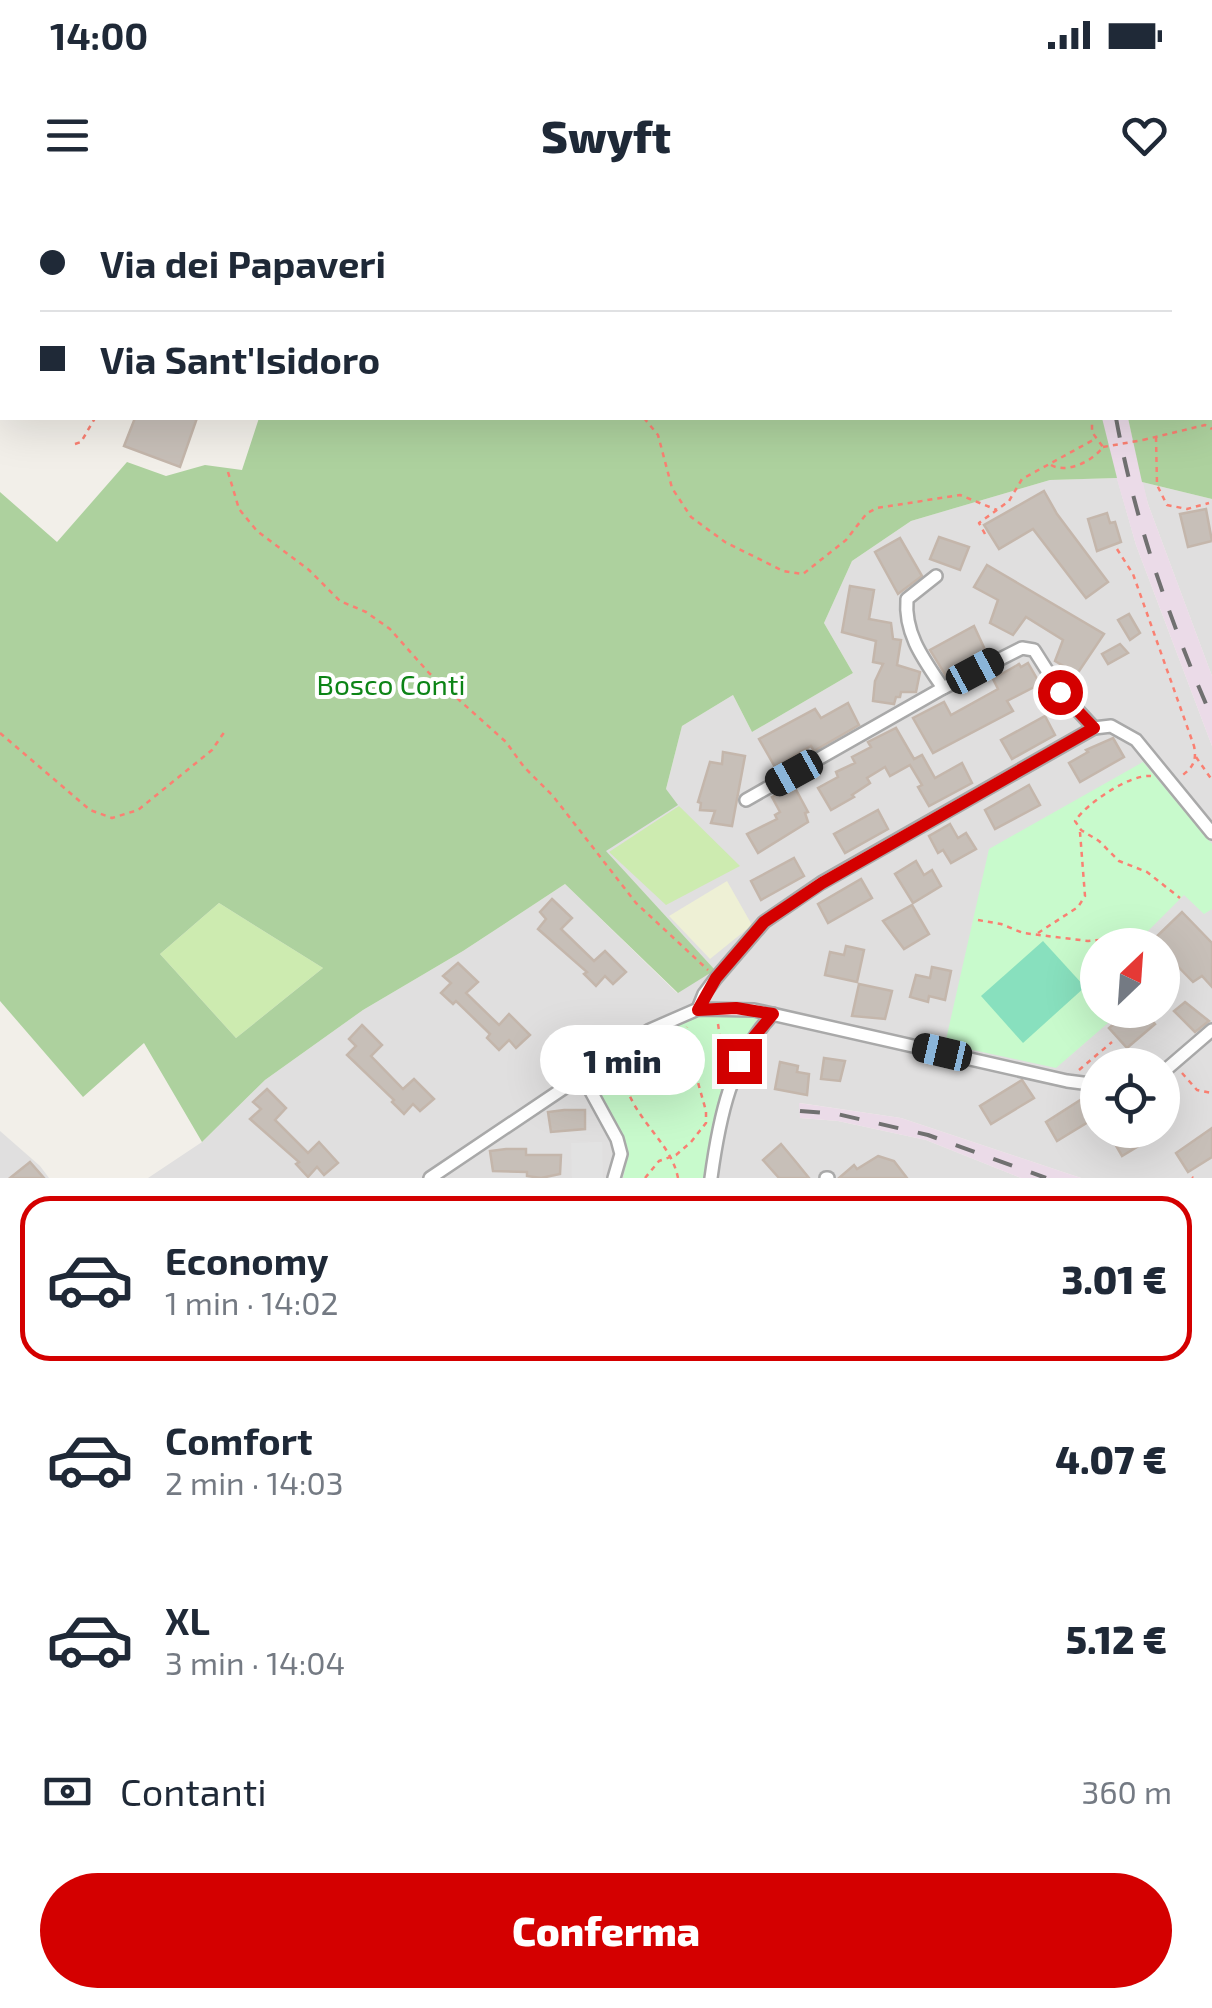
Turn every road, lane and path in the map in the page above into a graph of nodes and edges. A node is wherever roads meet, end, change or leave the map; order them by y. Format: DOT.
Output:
graph roads {
  1 [pos="94,420"];
  2 [pos="646,420"];
  3 [pos="1092,420"];
  4 [pos="1212,429"];
  5 [pos="1156,437"];
  6 [pos="1095,439"];
  7 [pos="75,444"];
  8 [pos="1102,446"];
  9 [pos="1050,465"];
  10 [pos="228,472"];
  11 [pos="1209,503"];
  12 [pos="996,510"];
  13 [pos="985,534"];
  14 [pos="1117,548"];
  15 [pos="936,576"];
  16 [pos="943,688"];
  17 [pos="1094,728"];
  18 [pos="224,731"];
  19 [pos="0,733"];
  20 [pos="1196,757"];
  21 [pos="1161,771"];
  22 [pos="1212,780"];
  23 [pos="1171,784"];
  24 [pos="746,800"];
  25 [pos="1080,830"];
  26 [pos="1212,833"];
  27 [pos="1180,898"];
  28 [pos="978,920"];
  29 [pos="1038,933"];
  30 [pos="1080,940"];
  31 [pos="716,978"];
  32 [pos="717,1007"];
  33 [pos="693,1011"];
  34 [pos="773,1014"];
  35 [pos="1212,1030"];
  36 [pos="1112,1042"];
  37 [pos="677,1044"];
  38 [pos="1180,1059"];
  39 [pos="1180,1072"];
  40 [pos="582,1075"];
  41 [pos="1067,1081"];
  42 [pos="1080,1082"];
  43 [pos="730,1089"];
  44 [pos="1212,1093"];
  45 [pos="672,1156"];
  46 [pos="430,1178"];
  47 [pos="614,1178"];
  48 [pos="645,1178"];
  49 [pos="678,1178"];
  50 [pos="711,1178"];
  1 -- 7 [label="path"];
  2 -- 12 [label="path"];
  3 -- 6 [label="path"];
  4 -- 5 [label="path"];
  5 -- 8 [label="path, bridge"];
  5 -- 11 [label="path"];
  6 -- 8 [label="path"];
  6 -- 9 [label="path"];
  8 -- 9 [label="path"];
  9 -- 12 [label="path"];
  10 -- 31 [label="path"];
  12 -- 13 [label="path"];
  14 -- 20 [label="path"];
  15 -- 16 [label="street"];
  16 -- 17 [label="street"];
  16 -- 24 [label="street"];
  17 -- 21 [label="street"];
  17 -- 31 [label="street"];
  18 -- 19 [label="path"];
  20 -- 22 [label="path"];
  20 -- 23 [label="path"];
  21 -- 23 [label="street"];
  21 -- 25 [label="path"];
  23 -- 26 [label="street"];
  25 -- 27 [label="path"];
  25 -- 29 [label="path"];
  28 -- 29 [label="path"];
  29 -- 30 [label="path"];
  31 -- 33 [label="street"];
  32 -- 33 [label="street"];
  32 -- 34 [label="street"];
  32 -- 43 [label="path"];
  33 -- 37 [label="path"];
  33 -- 40 [label="street"];
  34 -- 41 [label="street"];
  34 -- 43 [label="street"];
  35 -- 38 [label="street"];
  36 -- 41 [label="path"];
  37 -- 45 [label="path"];
  37 -- 45 [label="path"];
  39 -- 44 [label="path"];
  40 -- 46 [label="street"];
  40 -- 47 [label="street"];
  41 -- 42 [label="street"];
  43 -- 50 [label="street"];
  45 -- 48 [label="path"];
  45 -- 49 [label="path"];
}
